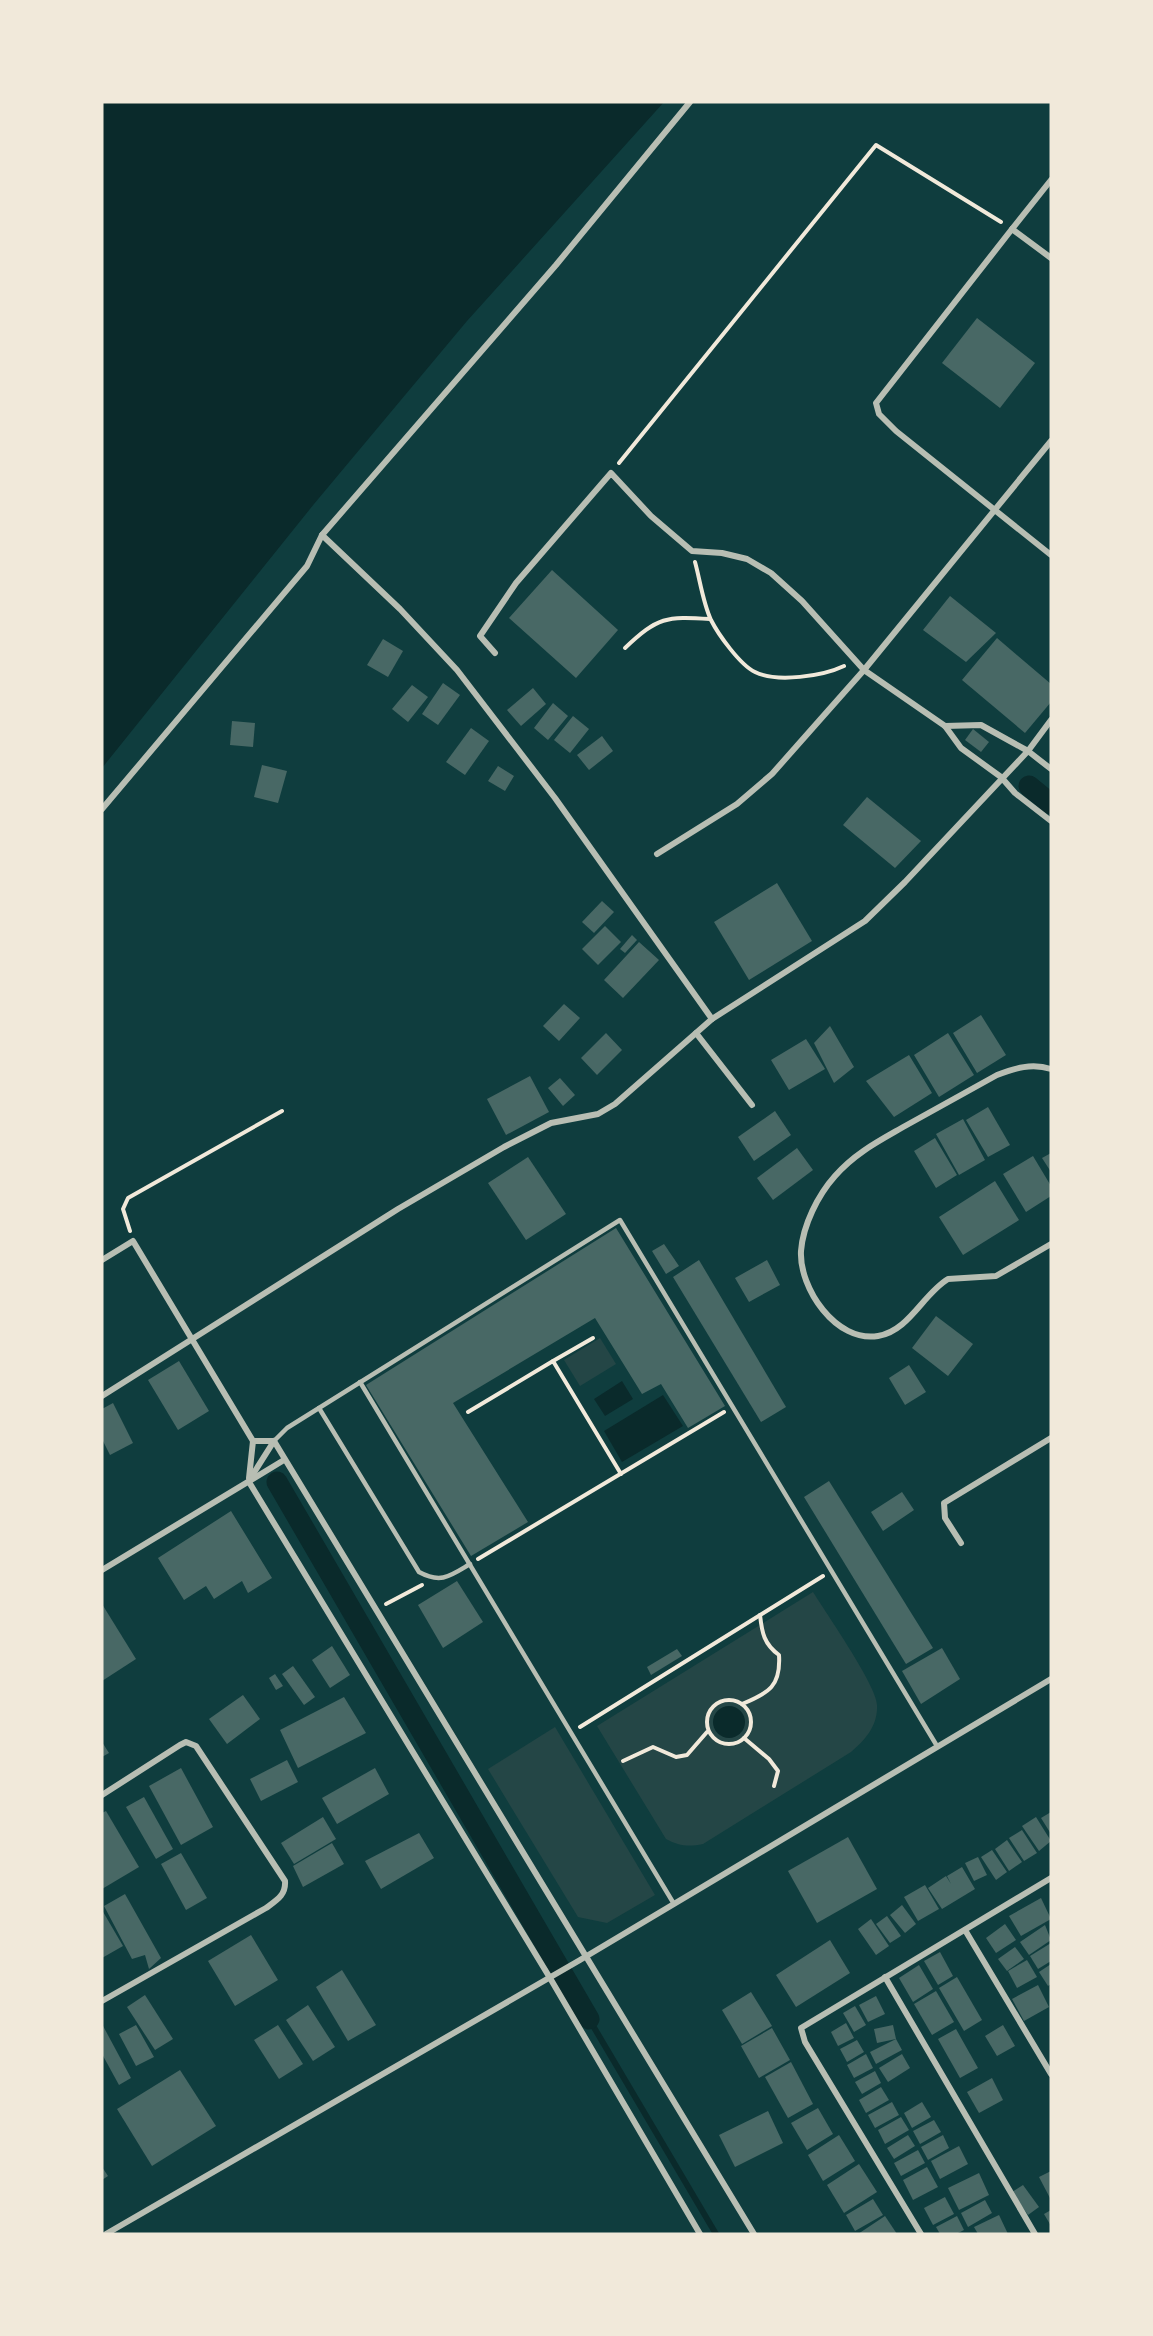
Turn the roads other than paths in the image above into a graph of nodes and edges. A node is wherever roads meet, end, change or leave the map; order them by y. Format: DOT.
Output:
graph roads {
  1 [pos="690,102"];
  2 [pos="1051,180"];
  3 [pos="1012,229"];
  4 [pos="1051,258"];
  5 [pos="1051,441"];
  6 [pos="994,512"];
  7 [pos="322,535"];
  8 [pos="1051,555"];
  9 [pos="495,653"];
  10 [pos="864,670"];
  11 [pos="1051,720"];
  12 [pos="945,726"];
  13 [pos="1028,751"];
  14 [pos="1051,770"];
  15 [pos="1001,777"];
  16 [pos="102,809"];
  17 [pos="1051,821"];
  18 [pos="657,854"];
  19 [pos="712,1019"];
  20 [pos="696,1033"];
  21 [pos="1051,1069"];
  22 [pos="752,1105"];
  23 [pos="1051,1244"];
  24 [pos="102,1260"];
  25 [pos="194,1339"];
  26 [pos="360,1382"];
  27 [pos="102,1396"];
  28 [pos="319,1408"];
  29 [pos="1051,1438"];
  30 [pos="253,1441"];
  31 [pos="274,1441"];
  32 [pos="285,1460"];
  33 [pos="249,1482"];
  34 [pos="961,1543"];
  35 [pos="470,1564"];
  36 [pos="102,1570"];
  37 [pos="1051,1679"];
  38 [pos="937,1746"];
  39 [pos="102,1795"];
  40 [pos="1051,1878"];
  41 [pos="674,1904"];
  42 [pos="965,1930"];
  43 [pos="582,1958"];
  44 [pos="553,1976"];
  45 [pos="885,1977"];
  46 [pos="102,2001"];
  47 [pos="1051,2074"];
  48 [pos="106,2234"];
  49 [pos="700,2234"];
  50 [pos="754,2234"];
  51 [pos="921,2234"];
  52 [pos="1035,2234"];
  1 -- 7 [label="street"];
  2 -- 3 [label="street"];
  3 -- 4 [label="street"];
  3 -- 6 [label="street"];
  5 -- 6 [label="street"];
  6 -- 8 [label="street"];
  6 -- 10 [label="street"];
  7 -- 16 [label="street"];
  7 -- 19 [label="street"];
  9 -- 10 [label="street"];
  10 -- 12 [label="street"];
  10 -- 18 [label="street"];
  11 -- 13 [label="street"];
  12 -- 13 [label="street"];
  12 -- 15 [label="street"];
  13 -- 14 [label="street"];
  13 -- 15 [label="street"];
  15 -- 17 [label="street"];
  15 -- 19 [label="street"];
  19 -- 20 [label="street"];
  20 -- 22 [label="street"];
  20 -- 25 [label="street"];
  21 -- 23 [label="street"];
  24 -- 25 [label="street"];
  25 -- 27 [label="street"];
  25 -- 30 [label="street"];
  26 -- 28 [label="lane"];
  26 -- 35 [label="lane"];
  26 -- 38 [label="lane"];
  28 -- 31 [label="lane"];
  28 -- 35 [label="lane"];
  29 -- 34 [label="street"];
  30 -- 31 [label="street"];
  30 -- 33 [label="street"];
  31 -- 32 [label="street"];
  31 -- 33 [label="street"];
  32 -- 33 [label="street"];
  32 -- 43 [label="street"];
  33 -- 36 [label="street"];
  33 -- 44 [label="street"];
  35 -- 41 [label="lane"];
  37 -- 38 [label="street"];
  38 -- 41 [label="street"];
  39 -- 46 [label="street"];
  40 -- 42 [label="street"];
  41 -- 43 [label="street"];
  42 -- 45 [label="street"];
  42 -- 47 [label="street"];
  43 -- 44 [label="street"];
  43 -- 50 [label="street"];
  44 -- 48 [label="street"];
  44 -- 49 [label="street"];
  45 -- 51 [label="street"];
  45 -- 52 [label="street"];
}
